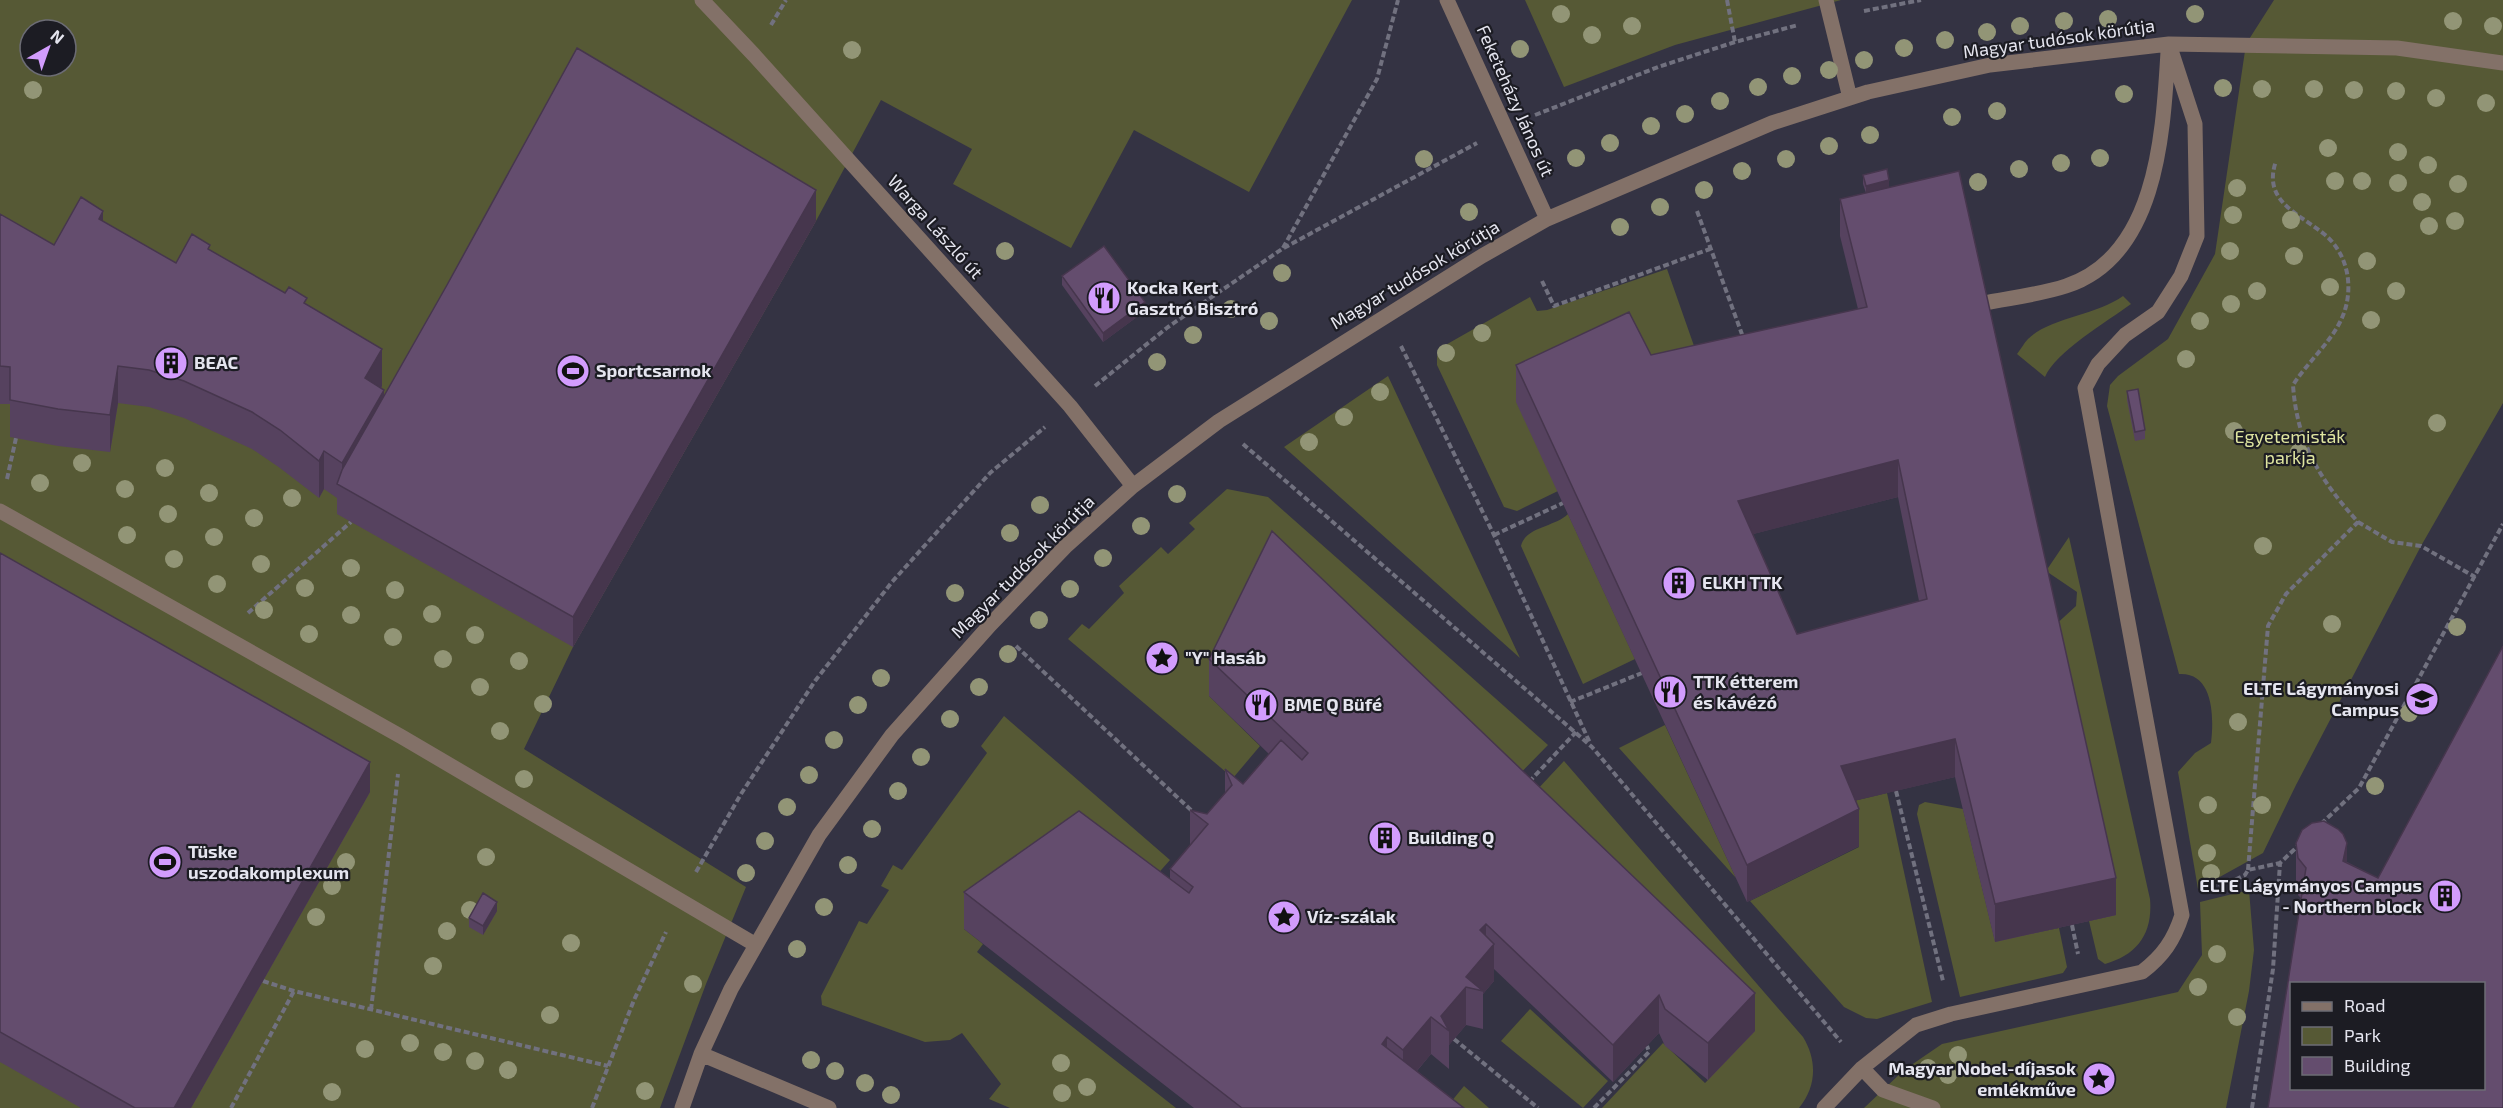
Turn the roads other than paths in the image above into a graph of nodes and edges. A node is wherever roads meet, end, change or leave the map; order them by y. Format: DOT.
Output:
graph roads {
  1 [pos="702,0"];
  2 [pos="1447,0"];
  3 [pos="1826,0"];
  4 [pos="2169,44"];
  5 [pos="2503,63"];
  6 [pos="1850,98"];
  7 [pos="1547,219"];
  8 [pos="1980,304"];
  9 [pos="1132,486"];
  10 [pos="0,512"];
  11 [pos="756,945"];
  12 [pos="701,1054"];
  13 [pos="1862,1068"];
  14 [pos="682,1108"];
  15 [pos="829,1108"];
  16 [pos="1824,1108"];
  17 [pos="1933,1108"];
  1 -- 9 [label="street, Warga László út"];
  2 -- 7 [label="street, Feketeházy János út"];
  3 -- 6 [label="street"];
  4 -- 5 [label="street, Magyar tudósok körútja"];
  4 -- 6 [label="street, Magyar tudósok körútja"];
  4 -- 8 [label="street"];
  4 -- 13 [label="street"];
  6 -- 7 [label="street, Magyar tudósok körútja"];
  7 -- 9 [label="street, Magyar tudósok körútja"];
  9 -- 11 [label="street, Magyar tudósok körútja"];
  10 -- 11 [label="street"];
  11 -- 12 [label="street, Magyar tudósok körútja"];
  12 -- 14 [label="street, Magyar tudósok körútja"];
  12 -- 15 [label="street"];
  13 -- 16 [label="street"];
  13 -- 17 [label="street"];
}
